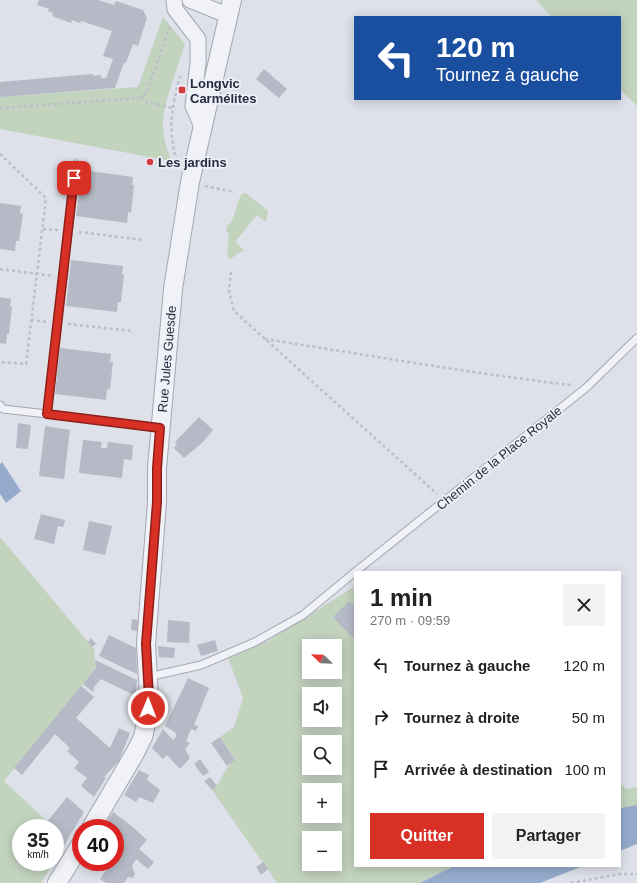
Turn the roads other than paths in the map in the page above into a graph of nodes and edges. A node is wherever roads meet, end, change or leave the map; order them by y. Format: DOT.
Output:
graph roads {
  1 [pos="174,0"];
  2 [pos="190,0"];
  3 [pos="230,8"];
  4 [pos="202,127"];
  5 [pos="76,164"];
  6 [pos="637,338"];
  7 [pos="0,405"];
  8 [pos="47,414"];
  9 [pos="160,428"];
  10 [pos="356,571"];
  11 [pos="354,573"];
  12 [pos="148,677"];
  13 [pos="95,819"];
  14 [pos="72,859"];
  15 [pos="57,883"];
  1 -- 4 [label="street"];
  2 -- 3 [label="street"];
  3 -- 4 [label="street, Rue Jules Guesde"];
  4 -- 9 [label="street, Rue Jules Guesde"];
  5 -- 8 [label="lane"];
  6 -- 10 [label="lane, Chemin de la Place Royale"];
  7 -- 8 [label="lane"];
  8 -- 9 [label="lane"];
  9 -- 12 [label="street, Rue Jules Guesde"];
  11 -- 12 [label="lane, Chemin de la Place Royale"];
  12 -- 13 [label="street, Rue Jules Guesde"];
  14 -- 15 [label="street"];
}
